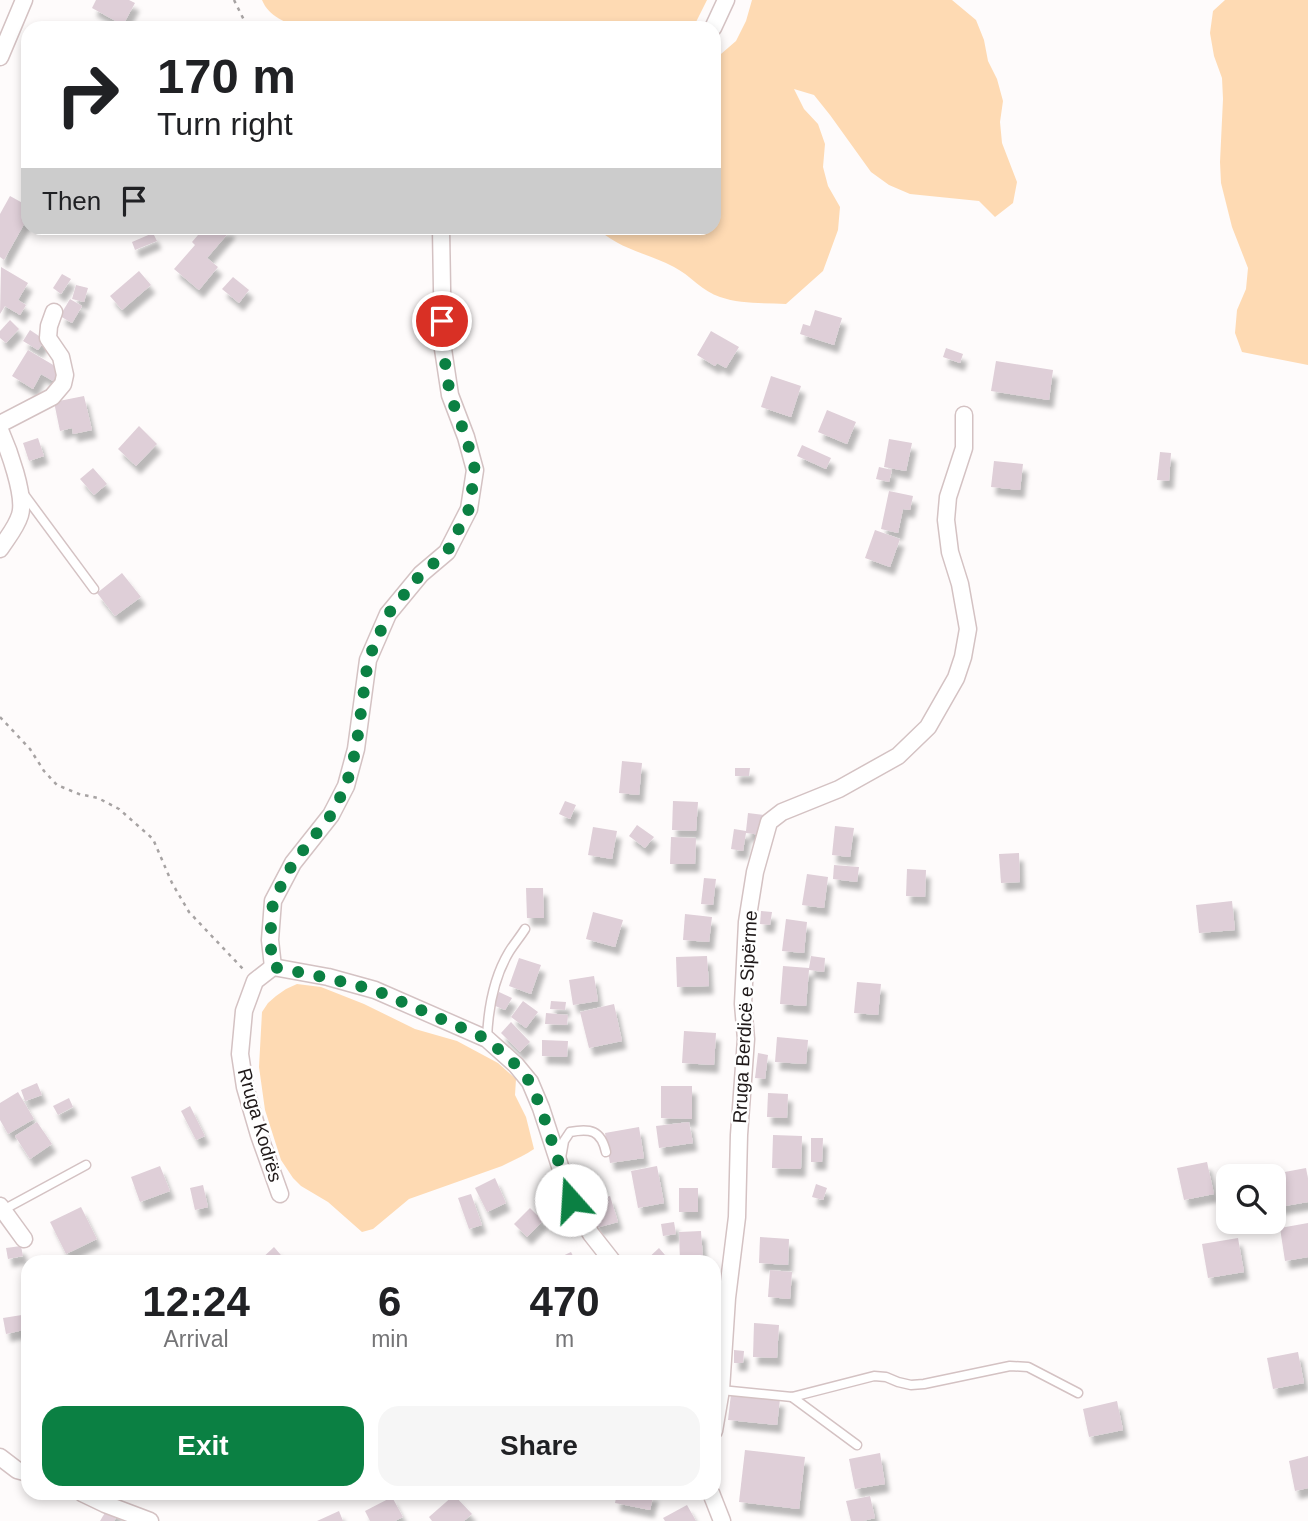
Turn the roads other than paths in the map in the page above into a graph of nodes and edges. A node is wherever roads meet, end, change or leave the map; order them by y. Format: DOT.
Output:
graph roads {
  1 [pos="24,0"];
  2 [pos="726,0"];
  3 [pos="716,21"];
  4 [pos="0,57"];
  5 [pos="441,235"];
  6 [pos="54,312"];
  7 [pos="964,415"];
  8 [pos="0,424"];
  9 [pos="0,430"];
  10 [pos="18,485"];
  11 [pos="0,549"];
  12 [pos="94,589"];
  13 [pos="525,929"];
  14 [pos="273,967"];
  15 [pos="487,1039"];
  16 [pos="606,1152"];
  17 [pos="86,1165"];
  18 [pos="559,1165"];
  19 [pos="280,1194"];
  20 [pos="1,1208"];
  21 [pos="24,1239"];
  22 [pos="608,1255"];
  23 [pos="721,1390"];
  24 [pos="1078,1393"];
  25 [pos="792,1397"];
  26 [pos="857,1445"];
  27 [pos="0,1457"];
  28 [pos="21,1471"];
  29 [pos="97,1500"];
  30 [pos="714,1500"];
  31 [pos="150,1521"];
  32 [pos="722,1521"];
  1 -- 4 [label="street"];
  2 -- 3 [label="street"];
  5 -- 14 [label="street"];
  6 -- 8 [label="street"];
  7 -- 23 [label="street, Rruga Berdicë e Sipërme"];
  9 -- 10 [label="street"];
  10 -- 11 [label="street"];
  10 -- 12 [label="lane"];
  13 -- 15 [label="lane"];
  14 -- 15 [label="street"];
  14 -- 19 [label="street, Rruga Kodrës"];
  15 -- 18 [label="street"];
  16 -- 18 [label="lane"];
  17 -- 20 [label="lane"];
  18 -- 22 [label="street"];
  20 -- 21 [label="street"];
  23 -- 25 [label="lane"];
  24 -- 25 [label="lane"];
  25 -- 26 [label="lane"];
  27 -- 28 [label="street"];
  29 -- 31 [label="street"];
  30 -- 32 [label="street"];
}
